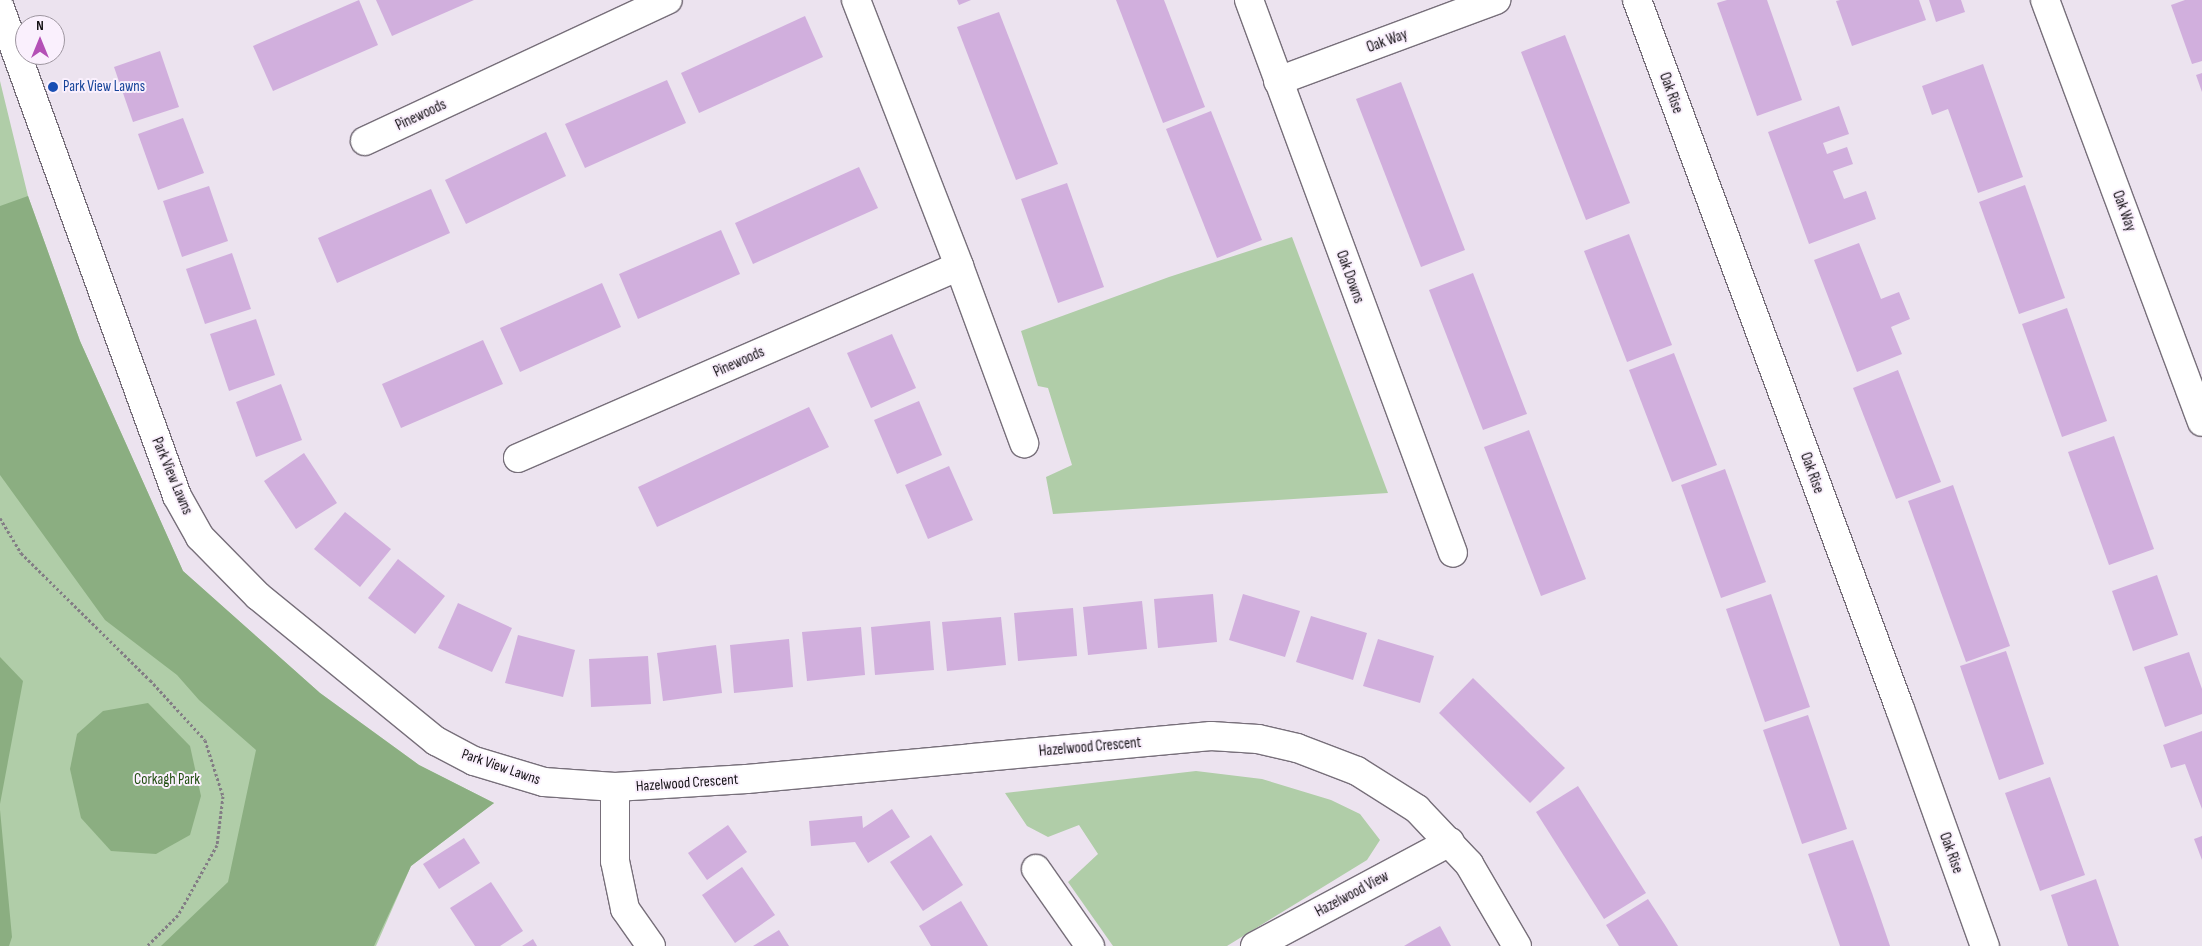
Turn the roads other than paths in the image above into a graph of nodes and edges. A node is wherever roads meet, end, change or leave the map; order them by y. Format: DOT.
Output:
graph roads {
  1 [pos="668,0"];
  2 [pos="856,0"];
  3 [pos="1249,0"];
  4 [pos="1496,0"];
  5 [pos="1637,0"];
  6 [pos="2045,0"];
  7 [pos="0,8"];
  8 [pos="1278,81"];
  9 [pos="365,141"];
  10 [pos="960,266"];
  11 [pos="2202,422"];
  12 [pos="1024,443"];
  13 [pos="518,458"];
  14 [pos="1452,554"];
  15 [pos="577,784"];
  16 [pos="615,787"];
  17 [pos="1450,842"];
  18 [pos="1036,869"];
  19 [pos="651,946"];
  20 [pos="1090,946"];
  21 [pos="1255,946"];
  22 [pos="1517,946"];
  23 [pos="1985,946"];
  1 -- 9 [label="street, Pinewoods"];
  2 -- 10 [label="street"];
  3 -- 8 [label="street, Oak Downs"];
  4 -- 8 [label="street, Oak Way"];
  5 -- 23 [label="street, Oak Rise"];
  6 -- 11 [label="street, Oak Way"];
  7 -- 15 [label="street, Park View Lawns"];
  8 -- 14 [label="street, Oak Downs"];
  10 -- 12 [label="street"];
  10 -- 13 [label="street, Pinewoods"];
  15 -- 16 [label="street, Hazelwood Crescent"];
  16 -- 17 [label="street, Hazelwood Crescent"];
  16 -- 19 [label="street"];
  17 -- 21 [label="street, Hazelwood View"];
  17 -- 22 [label="street, Hazelwood Crescent"];
  18 -- 20 [label="street"];
}
